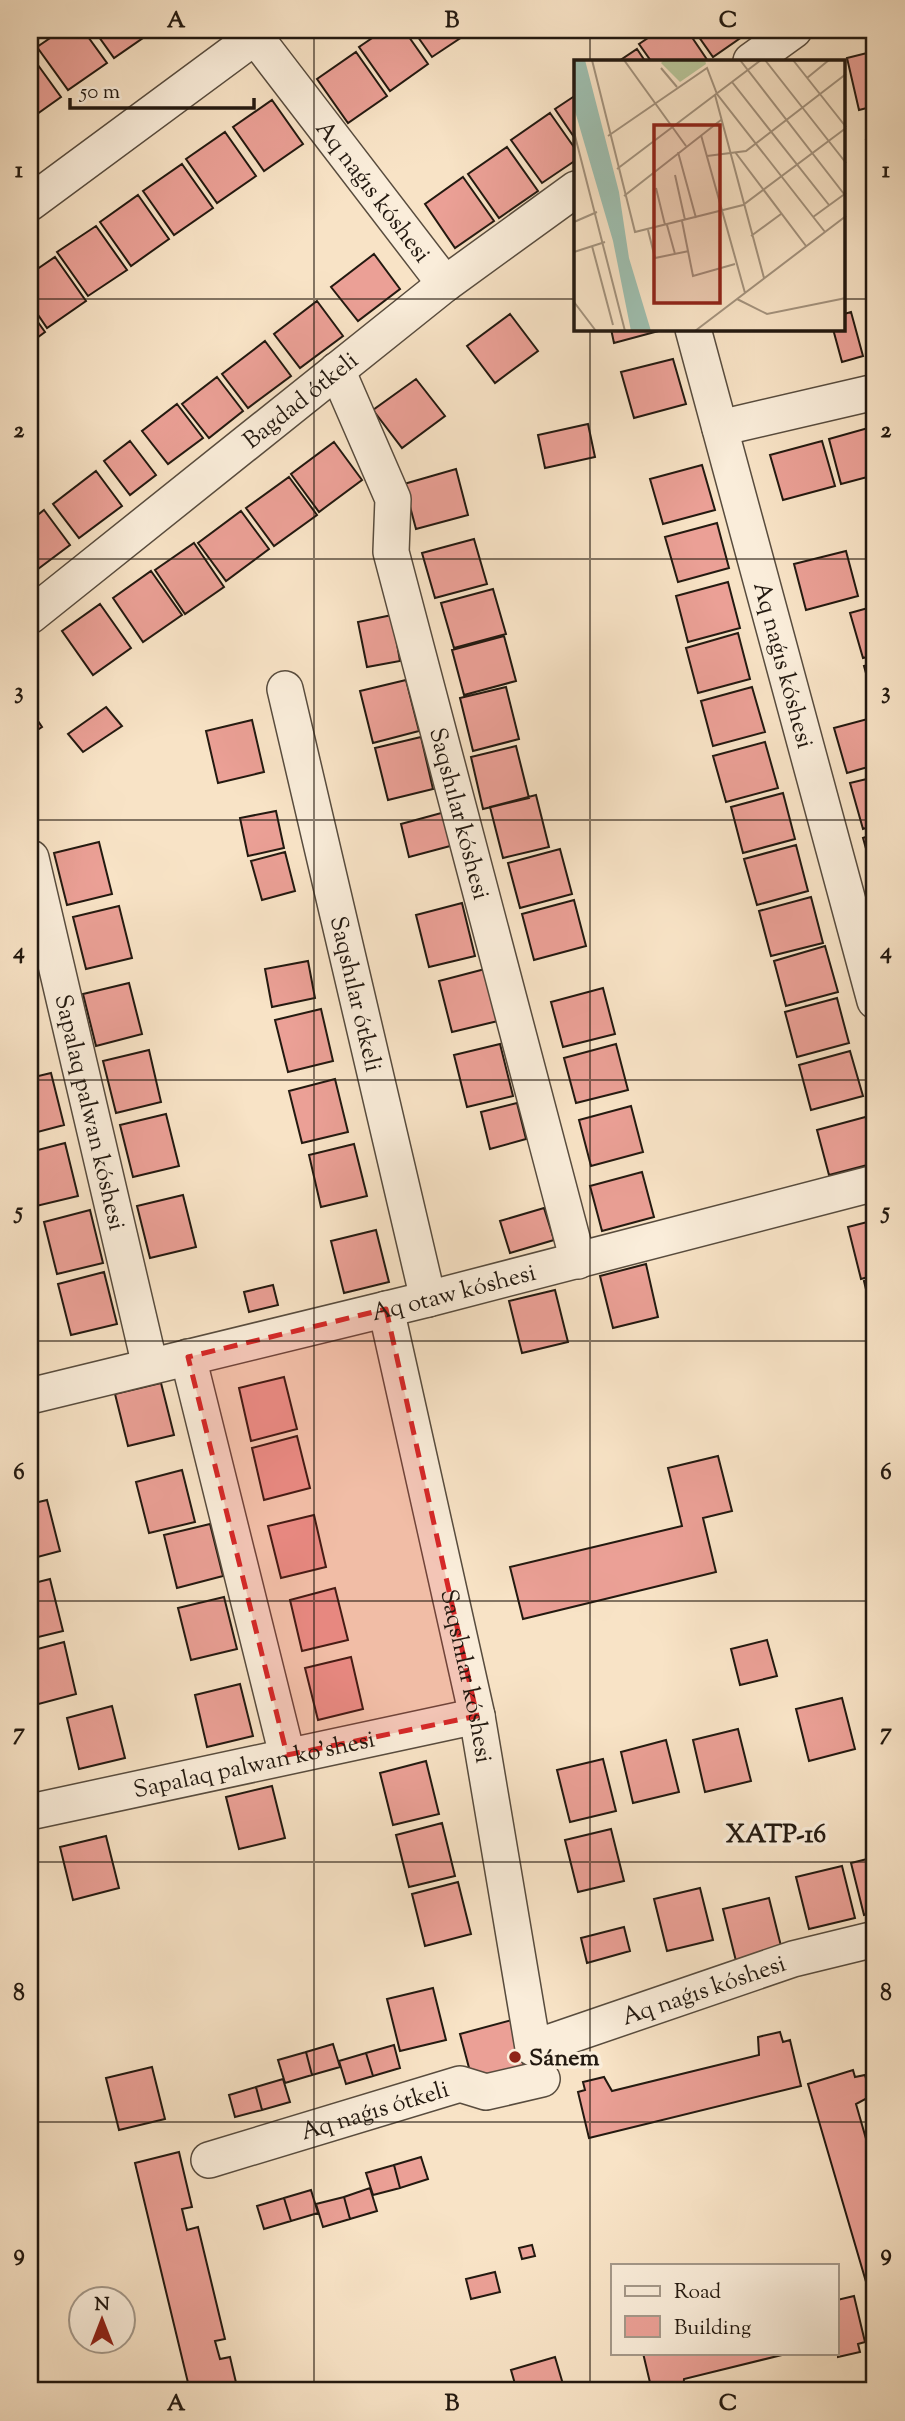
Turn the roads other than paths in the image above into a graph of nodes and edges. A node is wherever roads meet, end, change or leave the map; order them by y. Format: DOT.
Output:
graph roads {
  1 [pos="794,30"];
  2 [pos="256,32"];
  3 [pos="752,60"];
  4 [pos="574,190"];
  5 [pos="30,203"];
  6 [pos="445,284"];
  7 [pos="694,331"];
  8 [pos="337,370"];
  9 [pos="875,392"];
  10 [pos="720,428"];
  11 [pos="30,616"];
  12 [pos="285,688"];
  13 [pos="31,858"];
  14 [pos="875,1001"];
  15 [pos="875,1183"];
  16 [pos="578,1261"];
  17 [pos="428,1299"];
  18 [pos="386,1309"];
  19 [pos="188,1357"];
  20 [pos="150,1366"];
  21 [pos="30,1396"];
  22 [pos="477,1716"];
  23 [pos="287,1755"];
  24 [pos="30,1812"];
  25 [pos="875,1939"];
  26 [pos="538,2063"];
  27 [pos="209,2160"];
  1 -- 3 [label="street"];
  2 -- 5 [label="street"];
  2 -- 6 [label="street, Aq naǵıs kóshesi"];
  4 -- 6 [label="street, Bagdad ótkeli"];
  6 -- 8 [label="street, Bagdad ótkeli"];
  7 -- 10 [label="street, Aq naǵıs kóshesi"];
  8 -- 11 [label="street, Bagdad ótkeli"];
  8 -- 16 [label="street, Saqshılar kóshesi"];
  9 -- 10 [label="street"];
  10 -- 14 [label="street, Aq naǵıs kóshesi"];
  12 -- 17 [label="street, Saqshılar ótkeli"];
  13 -- 20 [label="street, Sapalaq palwan kóshesi"];
  15 -- 16 [label="street, Aq otaw kóshesi"];
  16 -- 17 [label="street, Aq otaw kóshesi"];
  17 -- 18 [label="street, Aq otaw kóshesi"];
  18 -- 19 [label="street, Aq otaw kóshesi"];
  18 -- 22 [label="street, Saqshılar kóshesi"];
  19 -- 20 [label="street, Aq otaw kóshesi"];
  19 -- 23 [label="street"];
  20 -- 21 [label="street, Aq otaw kóshesi"];
  22 -- 23 [label="street, Sapalaq palwan ko'shesi"];
  22 -- 26 [label="street, Saqshılar kóshesi"];
  23 -- 24 [label="street, Sapalaq palwan ko'shesi"];
  25 -- 26 [label="street, Aq naǵıs kóshesi"];
  26 -- 27 [label="street, Aq naǵıs ótkeli"];
}
